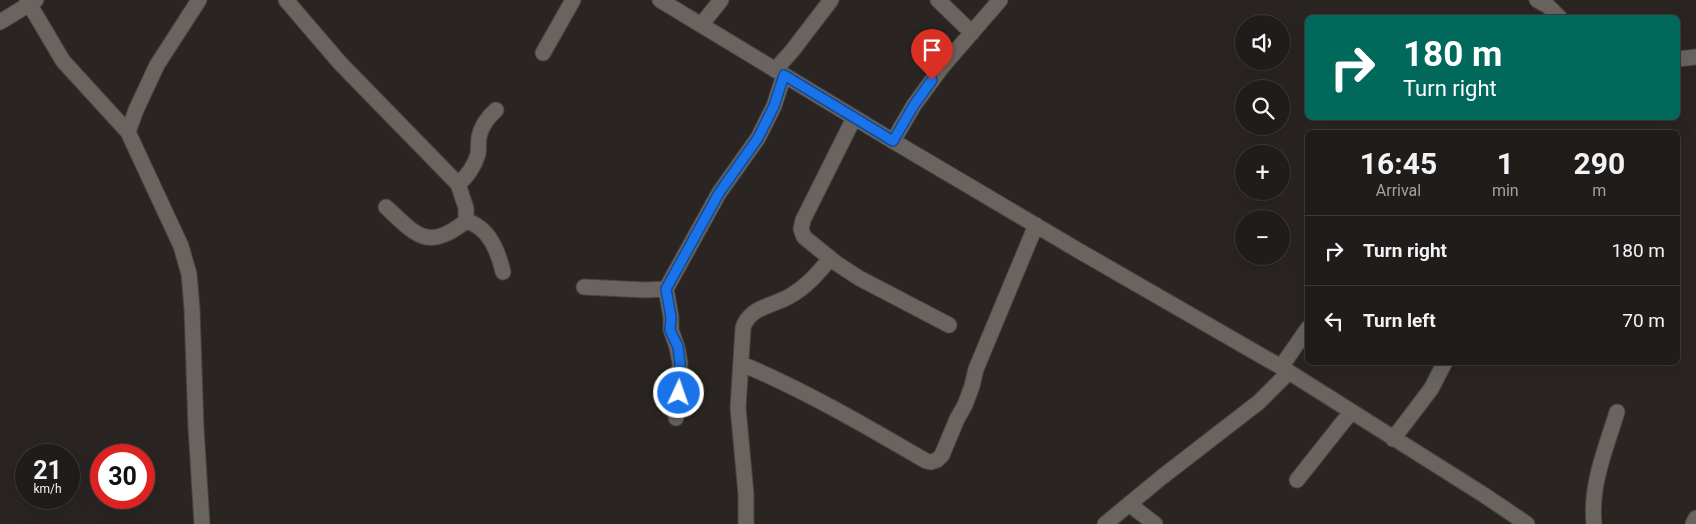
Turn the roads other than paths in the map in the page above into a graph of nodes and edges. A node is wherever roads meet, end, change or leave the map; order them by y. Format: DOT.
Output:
graph roads {
  1 [pos="199,0"];
  2 [pos="286,0"];
  3 [pos="573,0"];
  4 [pos="660,0"];
  5 [pos="721,0"];
  6 [pos="830,0"];
  7 [pos="938,0"];
  8 [pos="1000,0"];
  9 [pos="1537,0"];
  10 [pos="31,1"];
  11 [pos="1557,15"];
  12 [pos="0,22"];
  13 [pos="701,25"];
  14 [pos="972,33"];
  15 [pos="543,52"];
  16 [pos="1696,57"];
  17 [pos="1680,59"];
  18 [pos="780,72"];
  19 [pos="496,110"];
  20 [pos="854,118"];
  21 [pos="128,132"];
  22 [pos="893,141"];
  23 [pos="458,184"];
  24 [pos="386,207"];
  25 [pos="466,221"];
  26 [pos="1036,226"];
  27 [pos="830,258"];
  28 [pos="503,272"];
  29 [pos="584,287"];
  30 [pos="666,289"];
  31 [pos="949,325"];
  32 [pos="1305,333"];
  33 [pos="742,364"];
  34 [pos="1443,365"];
  35 [pos="1285,369"];
  36 [pos="1351,412"];
  37 [pos="1617,412"];
  38 [pos="676,418"];
  39 [pos="1393,439"];
  40 [pos="1297,480"];
  41 [pos="1129,504"];
  42 [pos="1696,518"];
  43 [pos="202,524"];
  44 [pos="746,524"];
  45 [pos="1105,524"];
  46 [pos="1155,524"];
  47 [pos="1527,524"];
  48 [pos="1594,524"];
  49 [pos="1693,524"];
  1 -- 21 [label="street"];
  2 -- 23 [label="street"];
  3 -- 15 [label="street"];
  4 -- 13 [label="street"];
  5 -- 13 [label="street"];
  6 -- 18 [label="street"];
  7 -- 14 [label="street"];
  8 -- 14 [label="street"];
  9 -- 11 [label="street"];
  10 -- 12 [label="street"];
  10 -- 21 [label="street"];
  13 -- 18 [label="street"];
  14 -- 22 [label="street"];
  16 -- 17 [label="street"];
  18 -- 20 [label="street"];
  18 -- 30 [label="street"];
  19 -- 23 [label="street"];
  20 -- 22 [label="street"];
  20 -- 27 [label="street"];
  21 -- 43 [label="street"];
  22 -- 26 [label="street"];
  23 -- 25 [label="street"];
  24 -- 25 [label="street"];
  25 -- 28 [label="street"];
  26 -- 33 [label="street"];
  26 -- 35 [label="street"];
  27 -- 31 [label="street"];
  27 -- 33 [label="street"];
  29 -- 30 [label="street"];
  30 -- 38 [label="street"];
  32 -- 35 [label="street"];
  33 -- 44 [label="street"];
  34 -- 39 [label="street"];
  35 -- 36 [label="street"];
  35 -- 41 [label="street"];
  36 -- 39 [label="street"];
  36 -- 40 [label="street"];
  37 -- 48 [label="street"];
  39 -- 47 [label="street"];
  41 -- 45 [label="street"];
  41 -- 46 [label="street"];
  42 -- 49 [label="street"];
}
